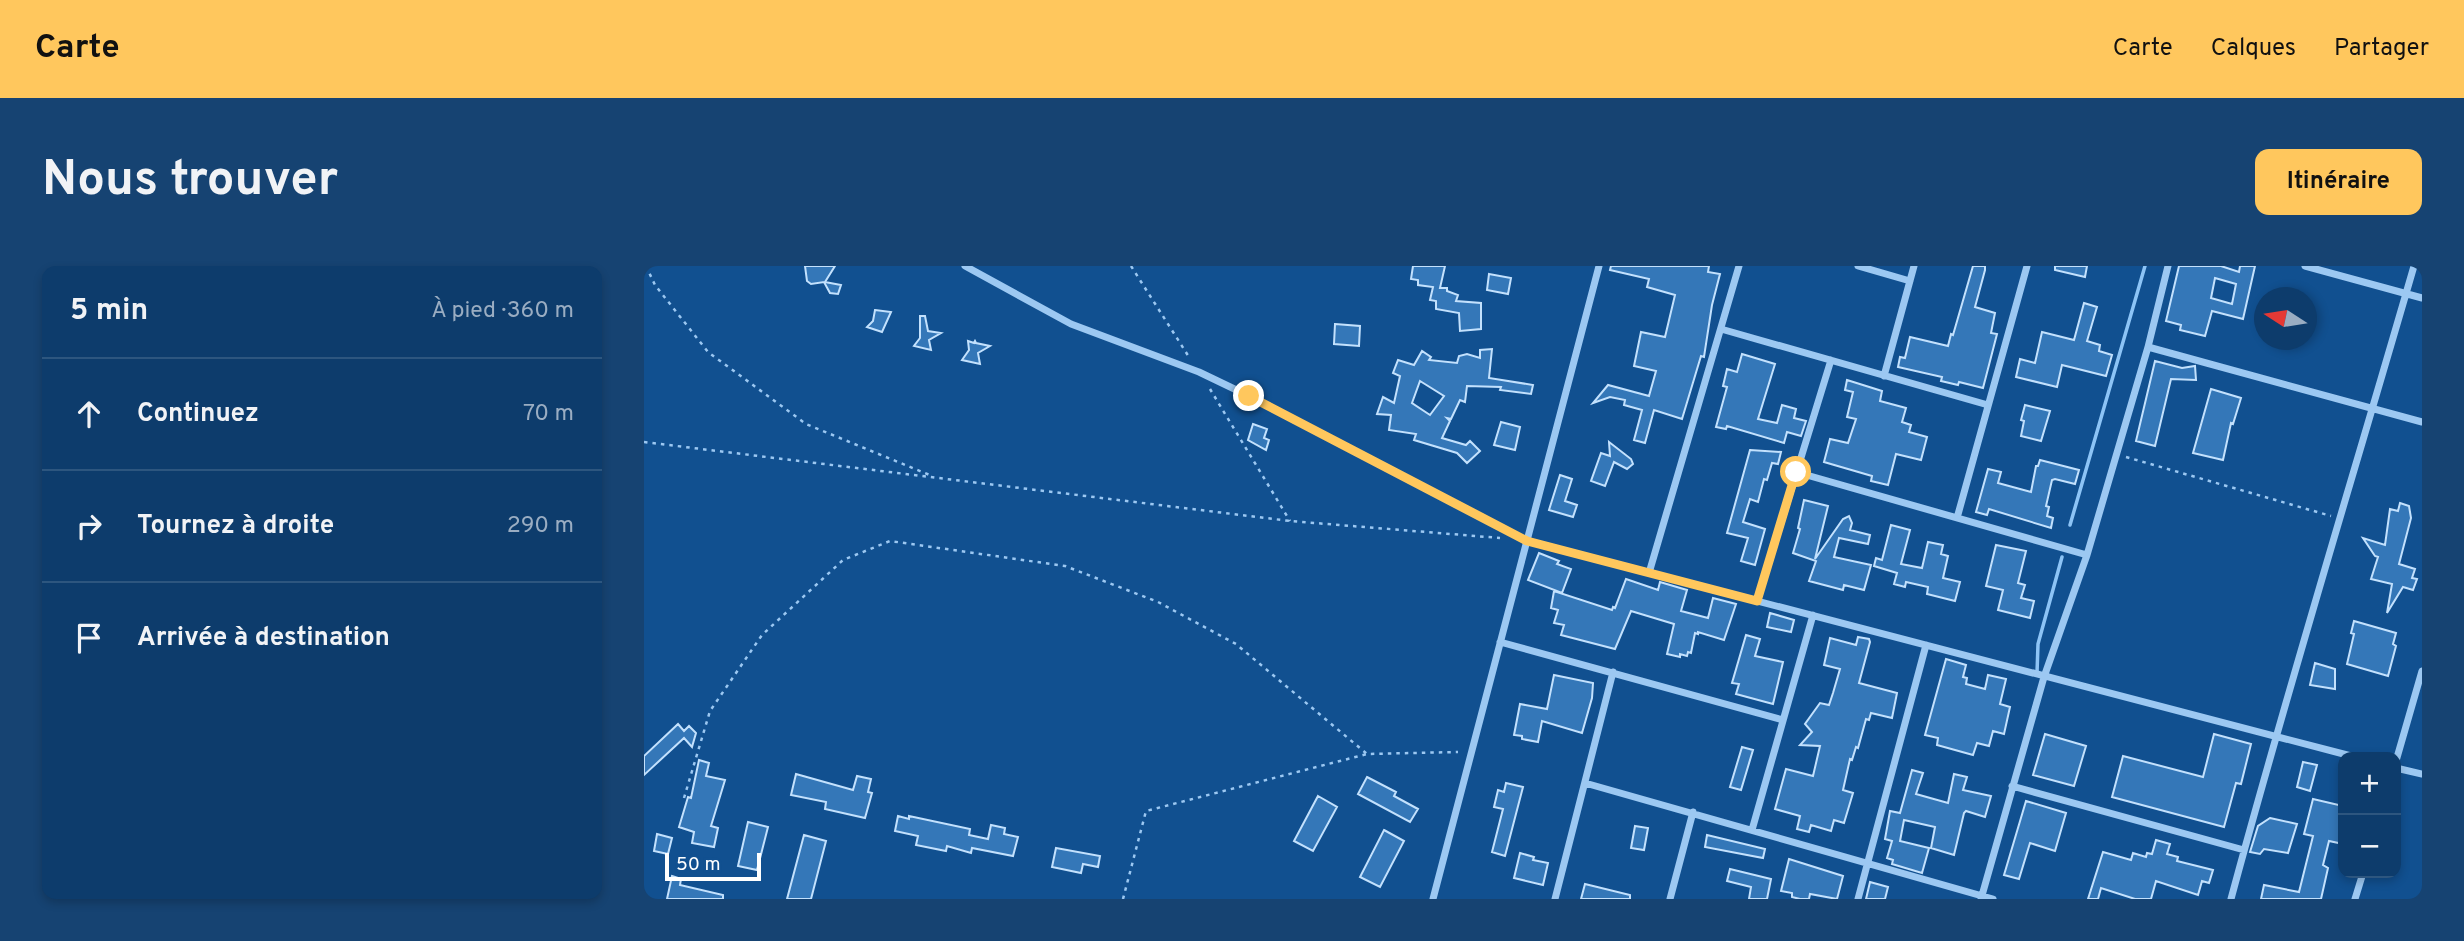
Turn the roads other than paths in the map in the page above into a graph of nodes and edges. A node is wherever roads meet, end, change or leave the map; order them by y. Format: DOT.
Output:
graph roads {
  1 [pos="965,266"];
  2 [pos="1599,266"];
  3 [pos="1739,266"];
  4 [pos="1858,266"];
  5 [pos="1914,266"];
  6 [pos="2027,266"];
  7 [pos="2168,266"];
  8 [pos="2305,266"];
  9 [pos="2414,266"];
  10 [pos="1910,281"];
  11 [pos="2406,294"];
  12 [pos="2422,298"];
  13 [pos="1721,329"];
  14 [pos="2148,347"];
  15 [pos="1831,360"];
  16 [pos="1885,376"];
  17 [pos="1988,405"];
  18 [pos="2373,408"];
  19 [pos="2422,422"];
  20 [pos="1796,472"];
  21 [pos="1956,518"];
  22 [pos="1527,541"];
  23 [pos="2087,555"];
  24 [pos="1649,573"];
  25 [pos="1757,601"];
  26 [pos="1813,615"];
  27 [pos="1500,642"];
  28 [pos="1926,645"];
  29 [pos="2422,671"];
  30 [pos="1613,672"];
  31 [pos="2043,677"];
  32 [pos="1783,720"];
  33 [pos="2274,736"];
  34 [pos="2338,752"];
  35 [pos="2399,752"];
  36 [pos="2401,769"];
  37 [pos="2422,774"];
  38 [pos="1585,783"];
  39 [pos="2012,786"];
  40 [pos="1693,813"];
  41 [pos="1752,830"];
  42 [pos="2244,850"];
  43 [pos="1867,863"];
  44 [pos="2361,878"];
  45 [pos="1981,897"];
  46 [pos="1433,899"];
  47 [pos="1555,899"];
  48 [pos="1670,899"];
  49 [pos="1858,899"];
  50 [pos="1993,899"];
  51 [pos="2231,899"];
  52 [pos="2355,899"];
  1 -- 22 [label="street"];
  2 -- 22 [label="street"];
  3 -- 13 [label="street"];
  4 -- 10 [label="street"];
  5 -- 10 [label="street"];
  6 -- 17 [label="street"];
  7 -- 14 [label="street"];
  8 -- 11 [label="street"];
  9 -- 11 [label="street"];
  10 -- 16 [label="street"];
  11 -- 12 [label="street"];
  11 -- 18 [label="street"];
  13 -- 15 [label="street"];
  13 -- 24 [label="street"];
  14 -- 18 [label="street"];
  14 -- 23 [label="street"];
  15 -- 16 [label="street"];
  15 -- 20 [label="street"];
  16 -- 17 [label="street"];
  17 -- 21 [label="street"];
  18 -- 19 [label="street"];
  18 -- 33 [label="street"];
  20 -- 21 [label="street"];
  20 -- 25 [label="street"];
  21 -- 23 [label="street"];
  22 -- 24 [label="street"];
  22 -- 27 [label="street"];
  23 -- 31 [label="street"];
  24 -- 25 [label="street"];
  25 -- 26 [label="street"];
  26 -- 28 [label="street"];
  26 -- 32 [label="street"];
  27 -- 30 [label="street"];
  27 -- 46 [label="street"];
  28 -- 31 [label="street"];
  28 -- 43 [label="street"];
  29 -- 35 [label="street"];
  30 -- 32 [label="street"];
  30 -- 38 [label="street"];
  31 -- 33 [label="street"];
  31 -- 39 [label="street"];
  32 -- 41 [label="street"];
  33 -- 34 [label="street"];
  33 -- 42 [label="street"];
  36 -- 37 [label="street"];
  38 -- 40 [label="street"];
  38 -- 47 [label="street"];
  39 -- 42 [label="street"];
  39 -- 45 [label="street"];
  40 -- 41 [label="street"];
  40 -- 48 [label="street"];
  41 -- 43 [label="street"];
  42 -- 51 [label="street"];
  43 -- 45 [label="street"];
  43 -- 49 [label="street"];
  44 -- 52 [label="street"];
  45 -- 50 [label="street"];
}
